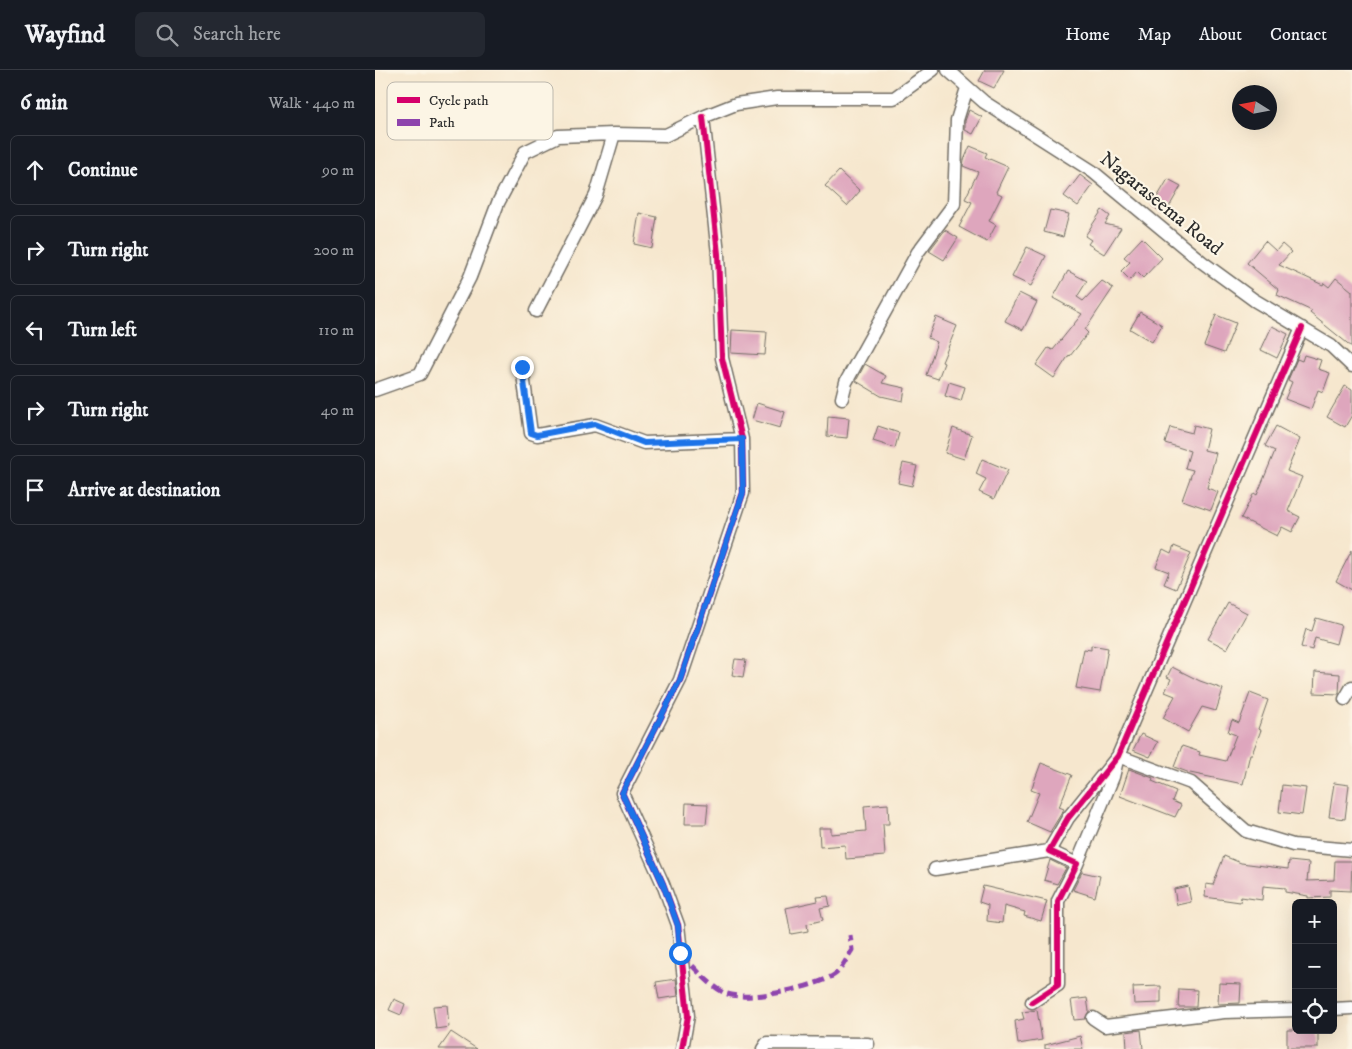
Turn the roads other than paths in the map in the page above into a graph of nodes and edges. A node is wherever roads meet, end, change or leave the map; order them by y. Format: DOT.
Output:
graph roads {
  1 [pos="933,70"];
  2 [pos="947,70"];
  3 [pos="967,88"];
  4 [pos="703,116"];
  5 [pos="615,134"];
  6 [pos="553,138"];
  7 [pos="550,140"];
  8 [pos="536,311"];
  9 [pos="1302,328"];
  10 [pos="1352,366"];
  11 [pos="522,367"];
  12 [pos="375,390"];
  13 [pos="842,398"];
  14 [pos="742,439"];
  15 [pos="1352,687"];
  16 [pos="1345,699"];
  17 [pos="1118,756"];
  18 [pos="1352,850"];
  19 [pos="1049,851"];
  20 [pos="1077,864"];
  21 [pos="935,869"];
  22 [pos="1032,1002"];
  23 [pos="1352,1008"];
  24 [pos="1337,1009"];
  25 [pos="1292,1010"];
  26 [pos="1093,1018"];
  27 [pos="868,1044"];
  28 [pos="682,1049"];
  29 [pos="763,1049"];
  1 -- 4 [label="street"];
  2 -- 3 [label="street, Nagaraseema Road"];
  3 -- 9 [label="street, Nagaraseema Road"];
  3 -- 13 [label="street"];
  4 -- 5 [label="street"];
  4 -- 14 [label="street"];
  5 -- 6 [label="street"];
  5 -- 8 [label="street"];
  7 -- 12 [label="street"];
  9 -- 10 [label="street, Nagaraseema Road"];
  9 -- 17 [label="street"];
  11 -- 14 [label="street"];
  14 -- 28 [label="street"];
  15 -- 16 [label="street"];
  17 -- 18 [label="street"];
  17 -- 19 [label="street"];
  17 -- 20 [label="street"];
  19 -- 20 [label="street"];
  19 -- 21 [label="street"];
  20 -- 22 [label="street"];
  23 -- 24 [label="street"];
  25 -- 26 [label="street"];
  27 -- 29 [label="street"];
}
